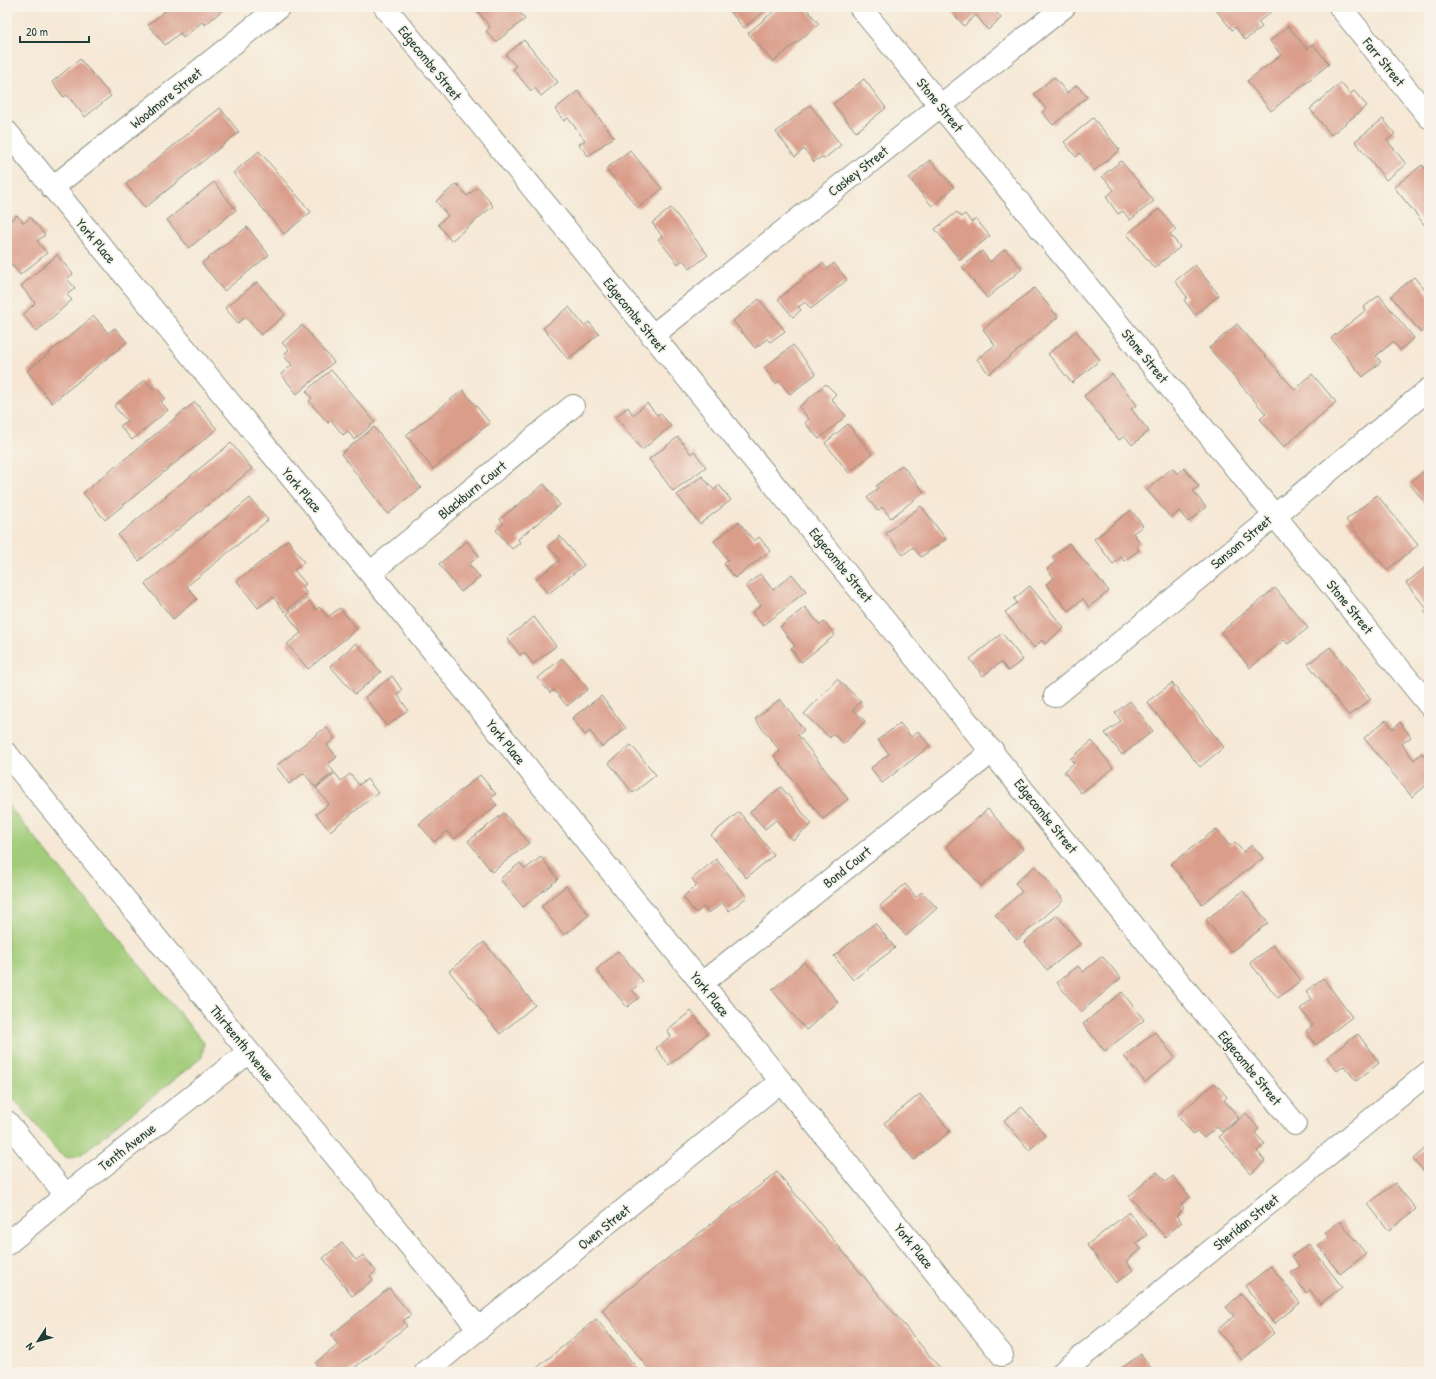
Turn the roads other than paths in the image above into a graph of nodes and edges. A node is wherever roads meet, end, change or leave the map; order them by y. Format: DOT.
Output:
graph roads {
  1 [pos="279,7"];
  2 [pos="385,7"];
  3 [pos="860,7"];
  4 [pos="1064,7"];
  5 [pos="1340,7"];
  6 [pos="941,106"];
  7 [pos="1429,117"];
  8 [pos="7,132"];
  9 [pos="52,188"];
  10 [pos="652,336"];
  11 [pos="1429,389"];
  12 [pos="573,406"];
  13 [pos="1274,514"];
  14 [pos="370,573"];
  15 [pos="1055,696"];
  16 [pos="1429,705"];
  17 [pos="993,751"];
  18 [pos="7,754"];
  19 [pos="701,984"];
  20 [pos="249,1052"];
  21 [pos="1429,1072"];
  22 [pos="781,1081"];
  23 [pos="7,1122"];
  24 [pos="1295,1124"];
  25 [pos="66,1195"];
  26 [pos="7,1244"];
  27 [pos="479,1329"];
  28 [pos="1002,1355"];
  29 [pos="426,1372"];
  30 [pos="1063,1372"];
  1 -- 9 [label="street, Woodmore Street"];
  2 -- 10 [label="street, Edgecombe Street"];
  3 -- 6 [label="street, Stone Street"];
  4 -- 6 [label="street, Caskey Street"];
  5 -- 7 [label="street, Farr Street"];
  6 -- 10 [label="street, Caskey Street"];
  6 -- 13 [label="street, Stone Street"];
  8 -- 9 [label="street, York Place"];
  9 -- 14 [label="street, York Place"];
  10 -- 17 [label="street, Edgecombe Street"];
  11 -- 13 [label="street, Sansom Street"];
  12 -- 14 [label="street, Blackburn Court"];
  13 -- 15 [label="street, Sansom Street"];
  13 -- 16 [label="street, Stone Street"];
  14 -- 19 [label="street, York Place"];
  17 -- 19 [label="street, Bond Court"];
  17 -- 24 [label="street, Edgecombe Street"];
  18 -- 20 [label="street, Thirteenth Avenue"];
  19 -- 22 [label="street, York Place"];
  20 -- 25 [label="street, Tenth Avenue"];
  20 -- 27 [label="street, Thirteenth Avenue"];
  21 -- 30 [label="street, Sheridan Street"];
  22 -- 27 [label="street, Owen Street"];
  22 -- 28 [label="street, York Place"];
  23 -- 25 [label="street"];
  25 -- 26 [label="street, Tenth Avenue"];
  27 -- 29 [label="street, Owen Street"];
}
